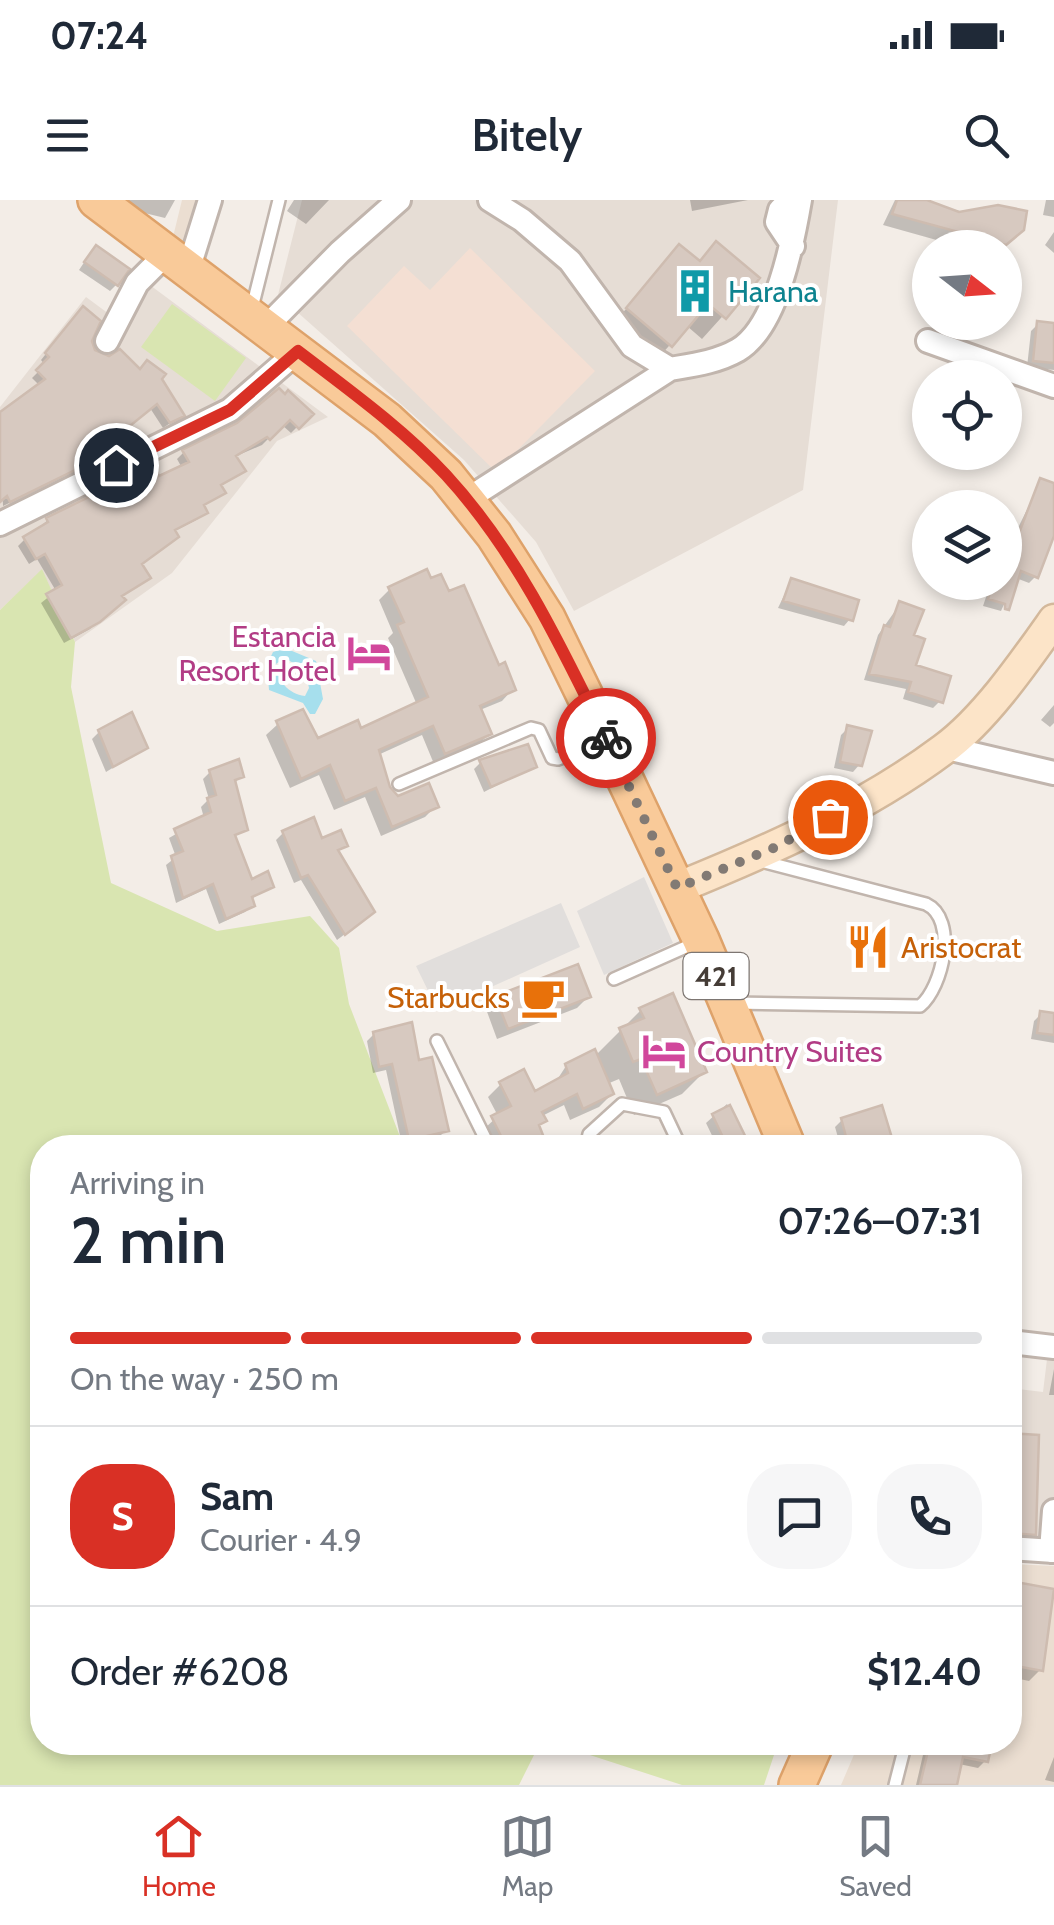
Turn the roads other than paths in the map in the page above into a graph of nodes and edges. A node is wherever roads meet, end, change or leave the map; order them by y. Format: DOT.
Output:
graph roads {
  1 [pos="96,200"];
  2 [pos="210,200"];
  3 [pos="279,200"];
  4 [pos="399,200"];
  5 [pos="490,200"];
  6 [pos="790,200"];
  7 [pos="800,200"];
  8 [pos="793,246"];
  9 [pos="180,263"];
  10 [pos="258,322"];
  11 [pos="928,341"];
  12 [pos="107,342"];
  13 [pos="298,351"];
  14 [pos="670,369"];
  15 [pos="1054,386"];
  16 [pos="466,500"];
  17 [pos="0,524"];
  18 [pos="1054,620"];
  19 [pos="607,741"];
  20 [pos="946,748"];
  21 [pos="1054,773"];
  22 [pos="399,784"];
  23 [pos="748,858"];
  24 [pos="677,888"];
  25 [pos="701,940"];
  26 [pos="614,979"];
  27 [pos="728,1003"];
  28 [pos="437,1040"];
  29 [pos="484,1135"];
  30 [pos="589,1135"];
  31 [pos="676,1135"];
  32 [pos="783,1135"];
  33 [pos="1022,1343"];
  34 [pos="1054,1347"];
  35 [pos="1054,1511"];
  36 [pos="1022,1549"];
  37 [pos="1052,1551"];
  38 [pos="810,1755"];
  39 [pos="903,1755"];
  40 [pos="798,1784"];
  41 [pos="807,1785"];
  42 [pos="895,1785"];
  1 -- 9 [label="main road, 421"];
  2 -- 9 [label="street"];
  3 -- 10 [label="lane"];
  4 -- 10 [label="street"];
  5 -- 14 [label="street"];
  6 -- 8 [label="street"];
  7 -- 8 [label="street"];
  8 -- 14 [label="street"];
  9 -- 10 [label="main road, 421"];
  9 -- 12 [label="street"];
  10 -- 13 [label="main road, 421"];
  11 -- 15 [label="street"];
  13 -- 16 [label="main road, 421"];
  13 -- 17 [label="street"];
  14 -- 16 [label="street"];
  16 -- 19 [label="main road, 421"];
  18 -- 20 [label="main road"];
  19 -- 22 [label="lane"];
  19 -- 24 [label="main road, 421"];
  20 -- 21 [label="street"];
  20 -- 23 [label="main road"];
  23 -- 24 [label="main road"];
  23 -- 27 [label="lane"];
  24 -- 25 [label="main road, 421"];
  25 -- 26 [label="lane"];
  25 -- 27 [label="main road, 421"];
  27 -- 32 [label="main road, 421"];
  28 -- 29 [label="lane"];
  30 -- 31 [label="lane"];
  33 -- 34 [label="street"];
  35 -- 37 [label="street"];
  36 -- 37 [label="street"];
  38 -- 40 [label="main road"];
  39 -- 42 [label="lane"];
  40 -- 41 [label="lane"];
}
